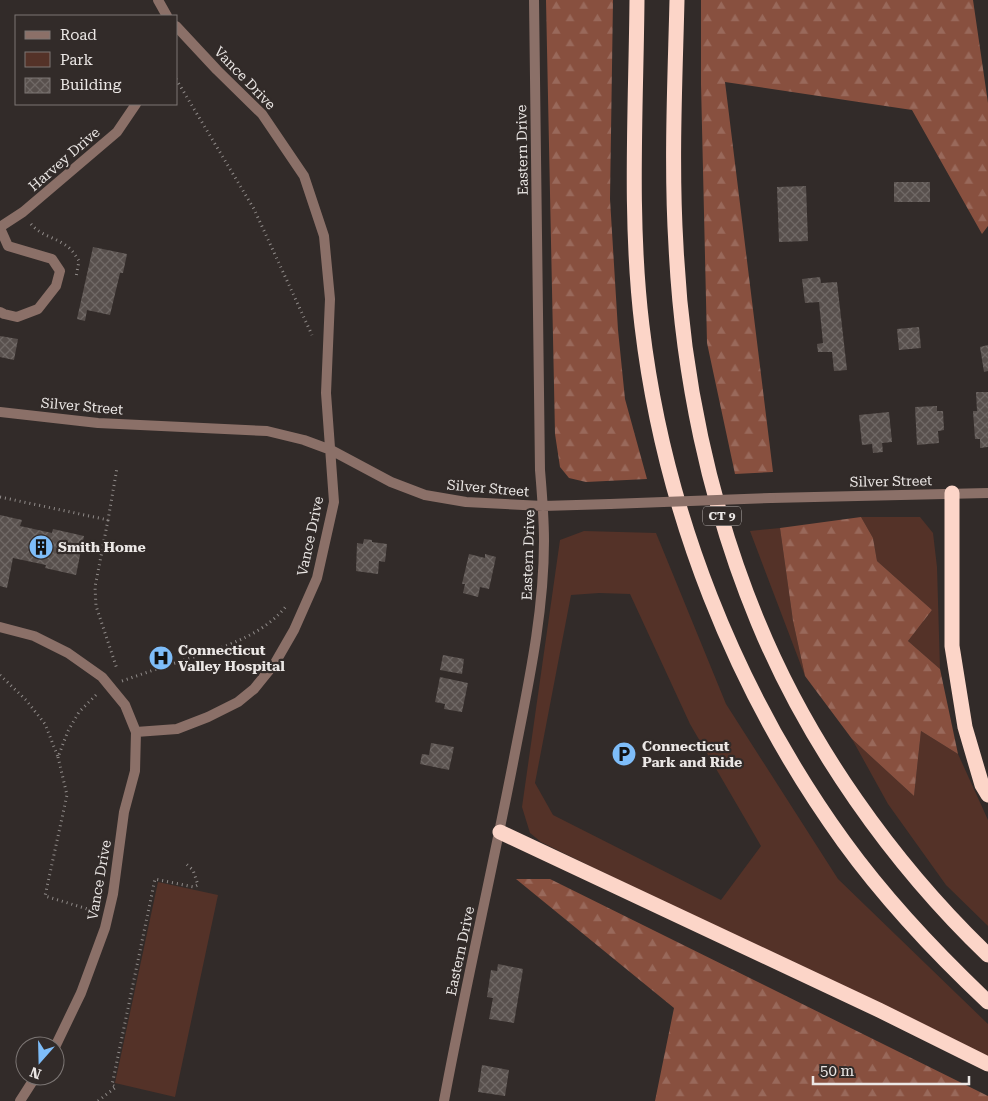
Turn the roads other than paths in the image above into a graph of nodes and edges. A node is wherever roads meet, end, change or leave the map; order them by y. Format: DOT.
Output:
graph roads {
  1 [pos="158,0"];
  2 [pos="534,0"];
  3 [pos="637,0"];
  4 [pos="677,0"];
  5 [pos="166,15"];
  6 [pos="178,28"];
  7 [pos="135,105"];
  8 [pos="0,228"];
  9 [pos="4,249"];
  10 [pos="0,312"];
  11 [pos="0,412"];
  12 [pos="331,450"];
  13 [pos="952,493"];
  14 [pos="988,493"];
  15 [pos="543,506"];
  16 [pos="0,627"];
  17 [pos="136,732"];
  18 [pos="988,795"];
  19 [pos="500,832"];
  20 [pos="988,955"];
  21 [pos="988,1002"];
  22 [pos="60,1036"];
  23 [pos="988,1064"];
  24 [pos="30,1086"];
  25 [pos="20,1101"];
  26 [pos="444,1101"];
  1 -- 5 [label="street"];
  2 -- 15 [label="street, Eastern Drive"];
  3 -- 21 [label="highway, CT 9"];
  4 -- 20 [label="highway, CT 9"];
  6 -- 12 [label="street, Vance Drive"];
  7 -- 8 [label="street, Harvey Drive"];
  8 -- 9 [label="street"];
  9 -- 10 [label="street"];
  11 -- 12 [label="street, Silver Street"];
  12 -- 15 [label="street, Silver Street"];
  12 -- 17 [label="street, Vance Drive"];
  13 -- 14 [label="street, Silver Street"];
  13 -- 15 [label="street, Silver Street, bridge"];
  13 -- 18 [label="highway"];
  15 -- 19 [label="street, Eastern Drive"];
  16 -- 17 [label="street"];
  17 -- 22 [label="street, Vance Drive"];
  19 -- 23 [label="highway"];
  19 -- 26 [label="street, Eastern Drive"];
  24 -- 25 [label="street"];
}
